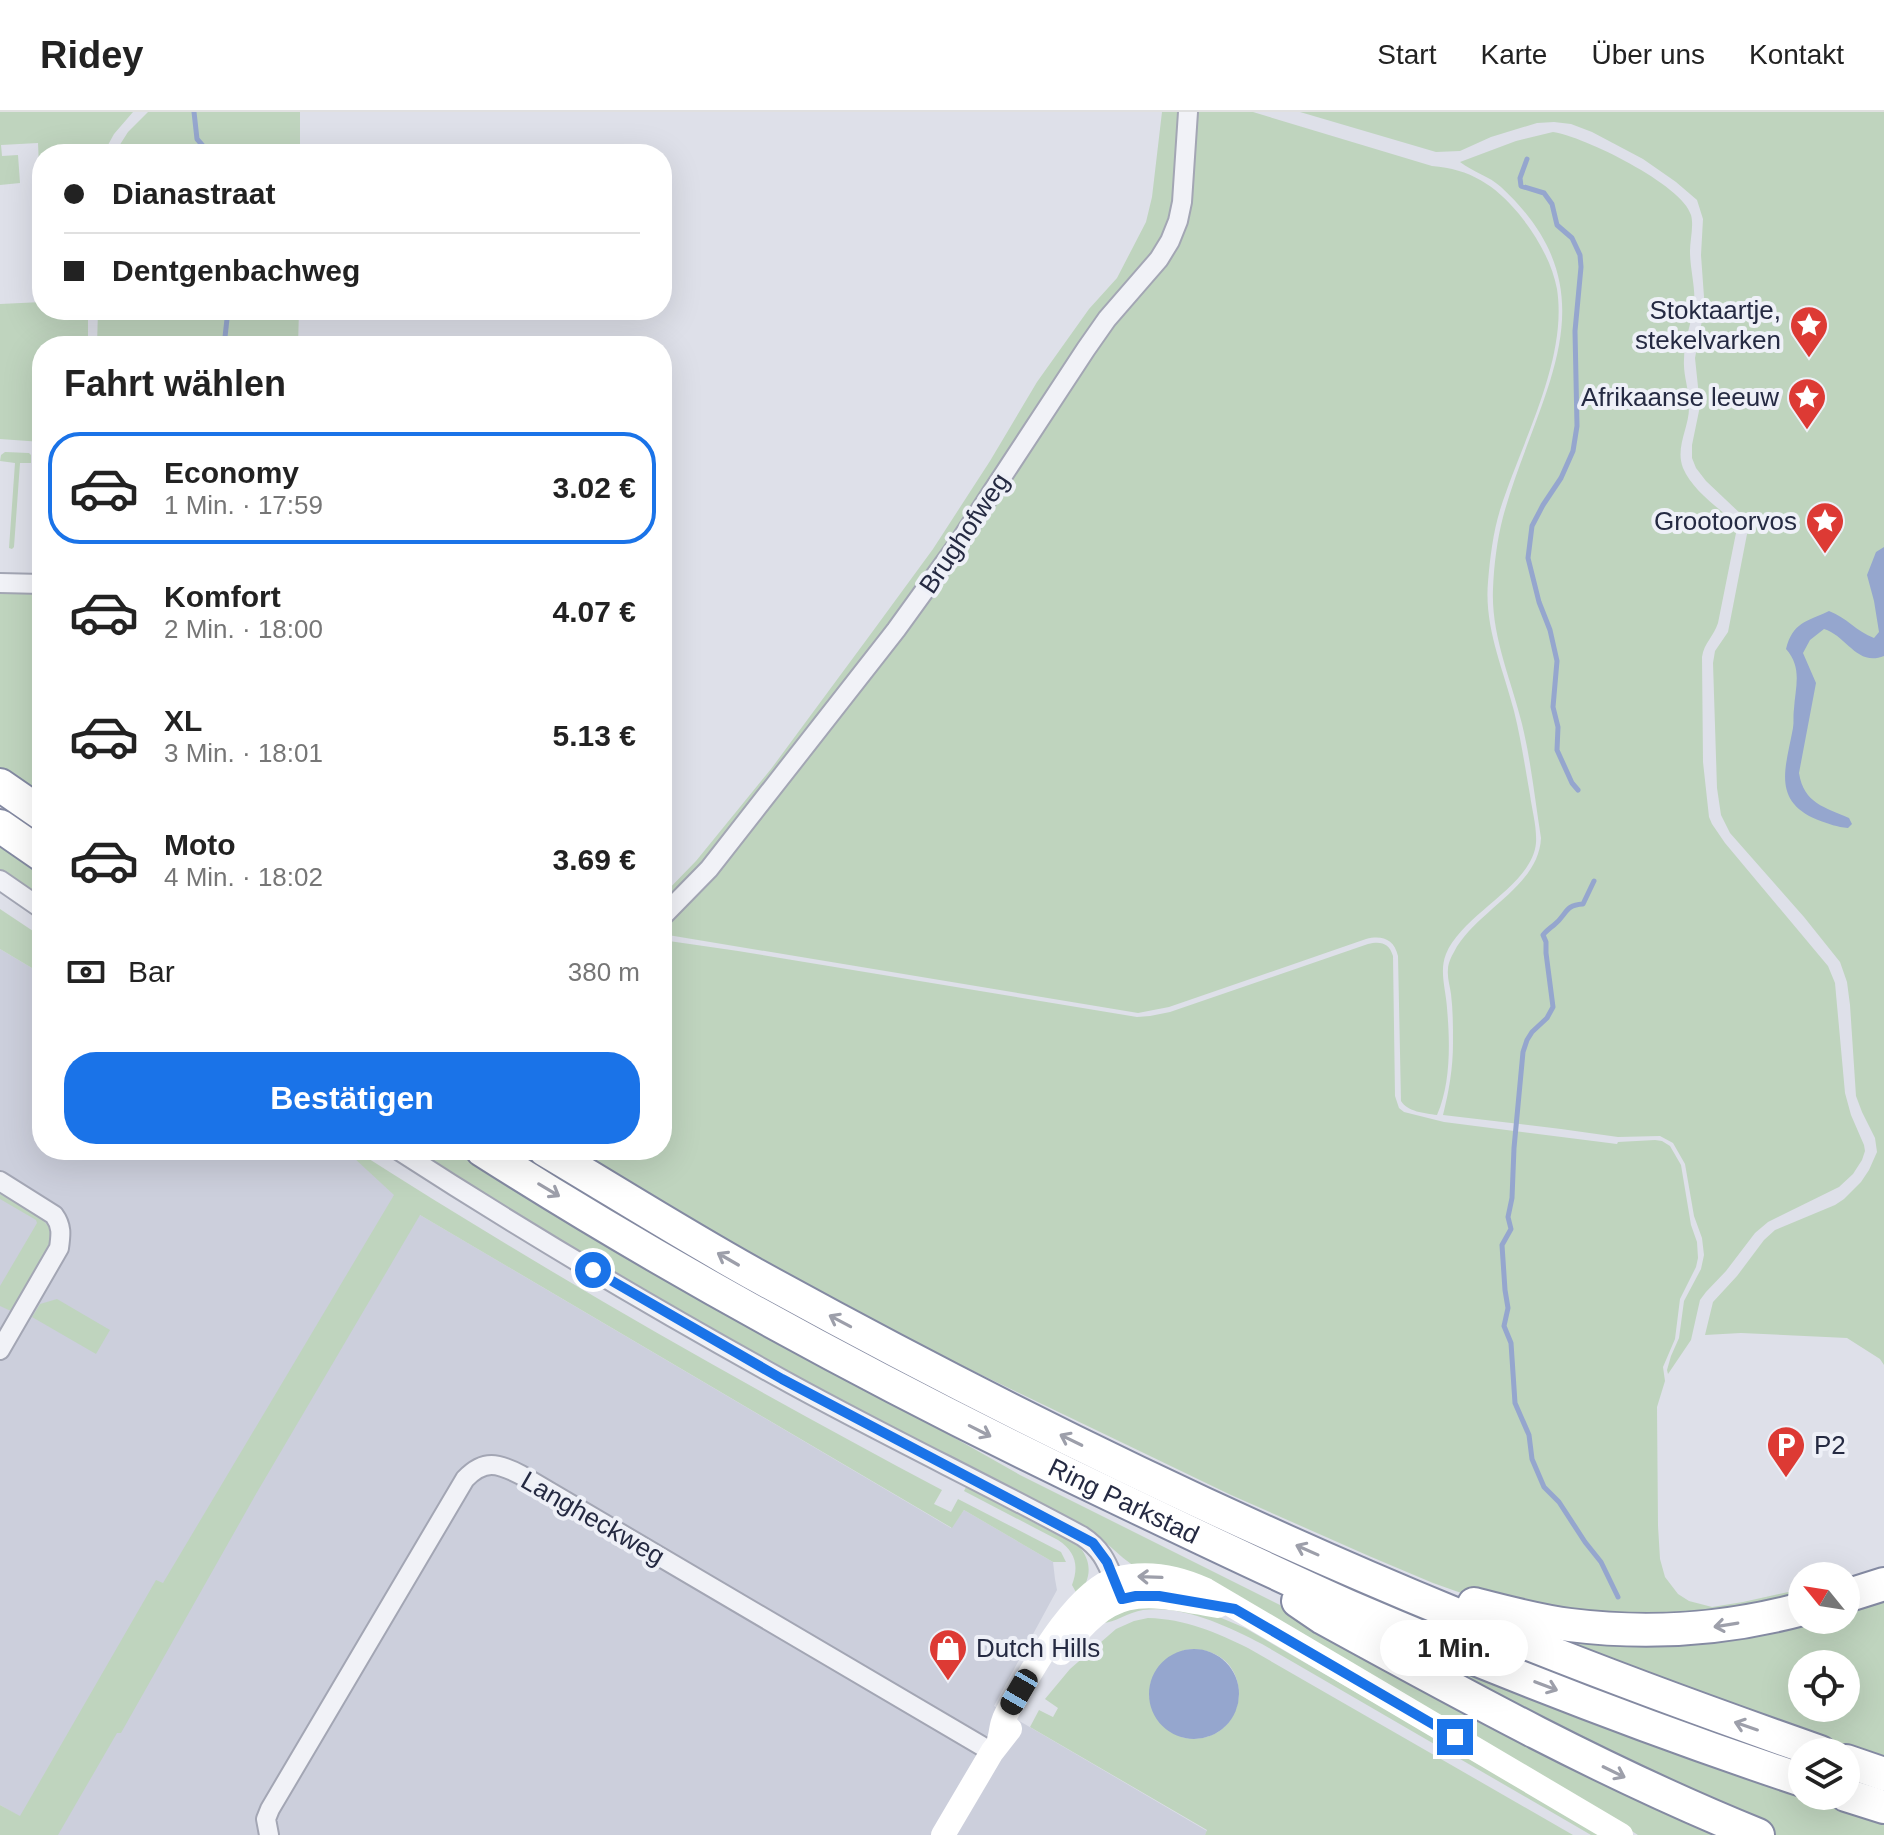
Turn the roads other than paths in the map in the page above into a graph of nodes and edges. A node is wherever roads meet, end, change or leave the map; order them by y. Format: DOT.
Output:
graph roads {
  1 [pos="1188,112"];
  2 [pos="0,583"];
  3 [pos="32,584"];
  4 [pos="0,785"];
  5 [pos="32,807"];
  6 [pos="0,826"];
  7 [pos="32,848"];
  8 [pos="0,880"];
  9 [pos="32,902"];
  10 [pos="672,907"];
  11 [pos="414,1160"];
  12 [pos="499,1160"];
  13 [pos="562,1160"];
  14 [pos="0,1181"];
  15 [pos="0,1350"];
  16 [pos="1217,1545"];
  17 [pos="1378,1582"];
  18 [pos="1884,1584"];
  19 [pos="1118,1589"];
  20 [pos="1860,1592"];
  21 [pos="1788,1612"];
  22 [pos="1788,1741"];
  23 [pos="996,1746"];
  24 [pos="1860,1766"];
  25 [pos="1884,1774"];
  26 [pos="1788,1775"];
  27 [pos="1860,1799"];
  28 [pos="1884,1807"];
  29 [pos="269,1835"];
  30 [pos="943,1835"];
  31 [pos="1621,1835"];
  32 [pos="1758,1835"];
  1 -- 10 [label="street, Brughofweg"];
  2 -- 3 [label="street"];
  4 -- 5 [label="highway"];
  6 -- 7 [label="highway"];
  8 -- 9 [label="street"];
  11 -- 19 [label="street"];
  12 -- 16 [label="highway, Ring Parkstad, one-way"];
  17 -- 13 [label="highway, Ring Parkstad, one-way"];
  14 -- 15 [label="street"];
  16 -- 26 [label="highway, Ring Parkstad, one-way"];
  16 -- 32 [label="highway, one-way"];
  21 -- 17 [label="highway, one-way"];
  22 -- 17 [label="highway, Ring Parkstad, one-way"];
  18 -- 20 [label="highway"];
  19 -- 23 [label="street"];
  19 -- 31 [label="street"];
  23 -- 29 [label="street, Langheckweg"];
  23 -- 30 [label="street"];
  24 -- 25 [label="highway"];
  27 -- 28 [label="highway"];
}
